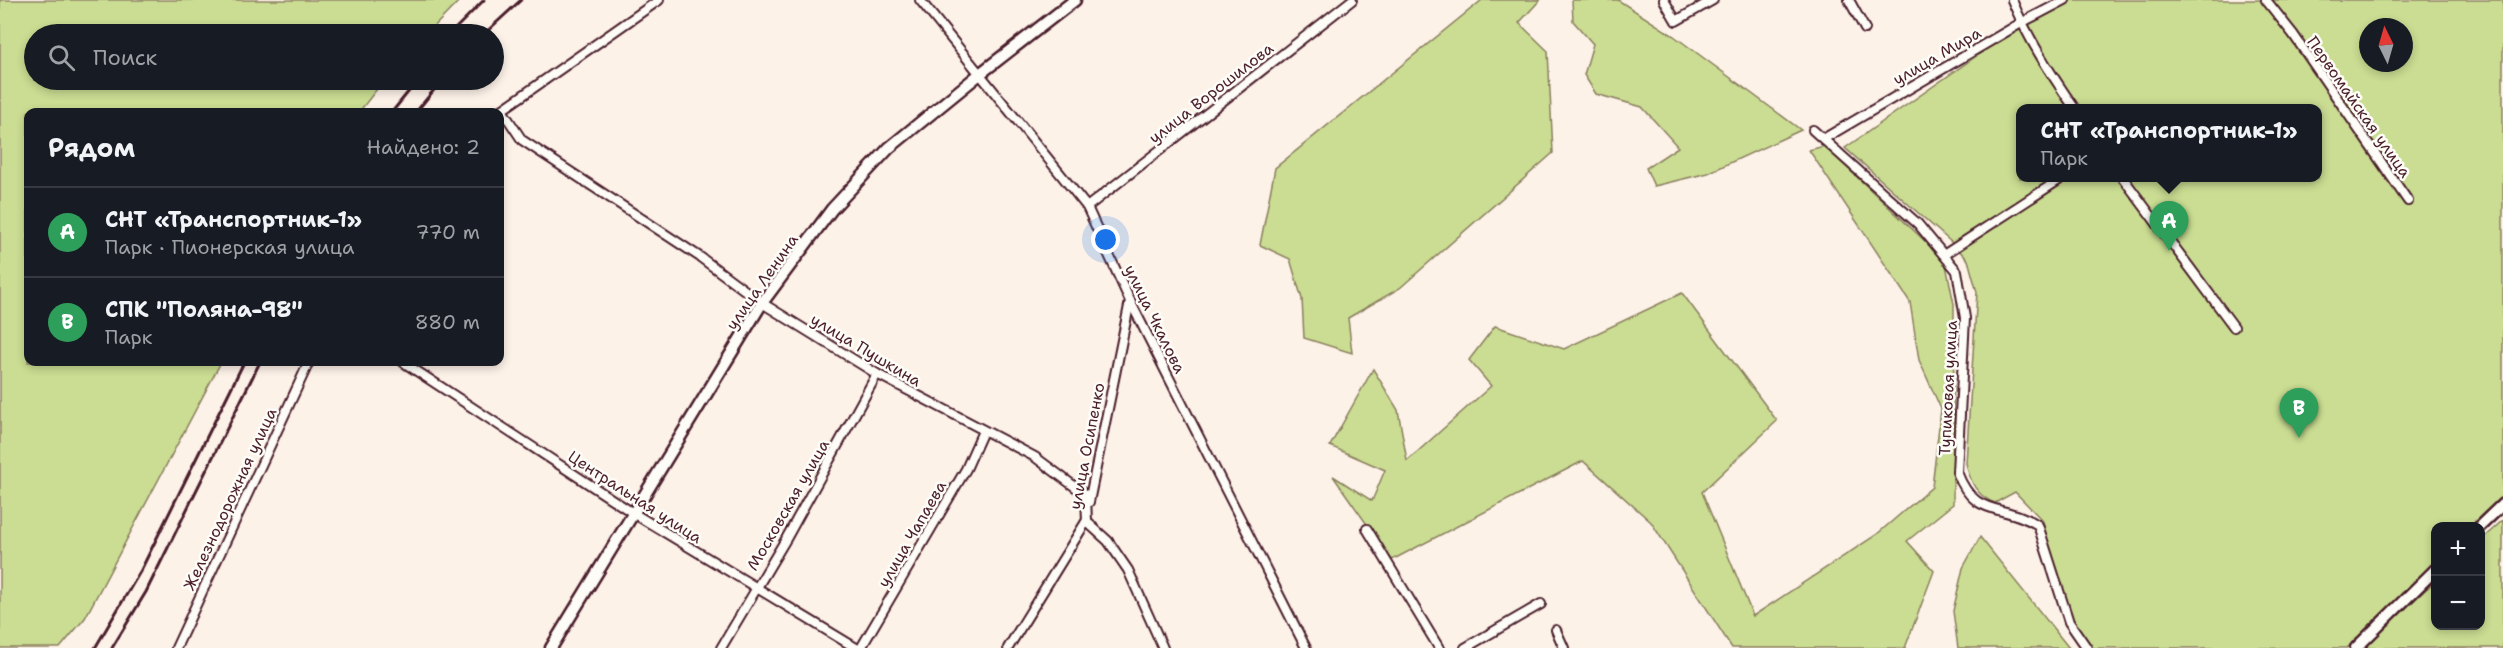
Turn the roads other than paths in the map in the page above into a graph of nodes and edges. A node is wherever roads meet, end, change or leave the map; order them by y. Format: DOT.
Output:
graph roads {
  1 [pos="659,0"];
  2 [pos="920,0"];
  3 [pos="1075,0"];
  4 [pos="1352,0"];
  5 [pos="1664,0"];
  6 [pos="1713,0"];
  7 [pos="1849,0"];
  8 [pos="2012,0"];
  9 [pos="2065,0"];
  10 [pos="2266,0"];
  11 [pos="2021,23"];
  12 [pos="1865,29"];
  13 [pos="981,73"];
  14 [pos="2072,104"];
  15 [pos="504,109"];
  16 [pos="504,115"];
  17 [pos="1813,130"];
  18 [pos="1825,138"];
  19 [pos="2054,182"];
  20 [pos="2127,182"];
  21 [pos="2408,201"];
  22 [pos="1087,207"];
  23 [pos="1944,254"];
  24 [pos="1130,301"];
  25 [pos="762,303"];
  26 [pos="2234,327"];
  27 [pos="307,366"];
  28 [pos="409,366"];
  29 [pos="877,374"];
  30 [pos="983,431"];
  31 [pos="2503,504"];
  32 [pos="633,513"];
  33 [pos="1087,522"];
  34 [pos="2484,522"];
  35 [pos="1367,529"];
  36 [pos="2431,574"];
  37 [pos="755,589"];
  38 [pos="1541,604"];
  39 [pos="1556,630"];
  40 [pos="176,648"];
  41 [pos="551,648"];
  42 [pos="722,648"];
  43 [pos="856,648"];
  44 [pos="861,648"];
  45 [pos="1008,648"];
  46 [pos="1163,648"];
  47 [pos="1306,648"];
  48 [pos="1439,648"];
  49 [pos="1465,648"];
  50 [pos="1564,648"];
  51 [pos="2087,648"];
  52 [pos="2356,648"];
  1 -- 15 [label="street"];
  2 -- 13 [label="street, улица Чкалова"];
  3 -- 13 [label="street, улица Ленина"];
  4 -- 22 [label="street, улица Ворошилова"];
  5 -- 6 [label="street"];
  7 -- 12 [label="street"];
  8 -- 11 [label="street"];
  9 -- 11 [label="street, улица Мира"];
  10 -- 21 [label="street, Первомайская улица"];
  11 -- 14 [label="street"];
  11 -- 18 [label="street, улица Мира"];
  13 -- 22 [label="street, улица Чкалова"];
  13 -- 25 [label="street, улица Ленина"];
  16 -- 25 [label="street, улица Пушкина"];
  17 -- 18 [label="street, Тупиковая улица"];
  18 -- 23 [label="street, Тупиковая улица"];
  19 -- 23 [label="street"];
  20 -- 26 [label="street"];
  22 -- 24 [label="street, улица Чкалова"];
  23 -- 51 [label="street, Тупиковая улица"];
  24 -- 33 [label="street, улица Осипенко"];
  24 -- 47 [label="street, улица Чкалова"];
  25 -- 29 [label="street, улица Пушкина"];
  25 -- 32 [label="street, улица Ленина"];
  27 -- 40 [label="street, Железнодорожная улица"];
  28 -- 32 [label="street, Центральная улица"];
  29 -- 30 [label="street, улица Пушкина"];
  29 -- 37 [label="street, Московская улица"];
  30 -- 33 [label="street, улица Пушкина"];
  30 -- 44 [label="street, улица Чапаева"];
  31 -- 34 [label="street"];
  32 -- 37 [label="street, Центральная улица"];
  32 -- 41 [label="street, улица Ленина"];
  33 -- 45 [label="street, улица Осипенко"];
  33 -- 46 [label="street"];
  35 -- 48 [label="street"];
  36 -- 52 [label="street"];
  37 -- 42 [label="street, Московская улица"];
  37 -- 43 [label="street, Центральная улица"];
  38 -- 49 [label="street"];
  39 -- 50 [label="street"];
}
